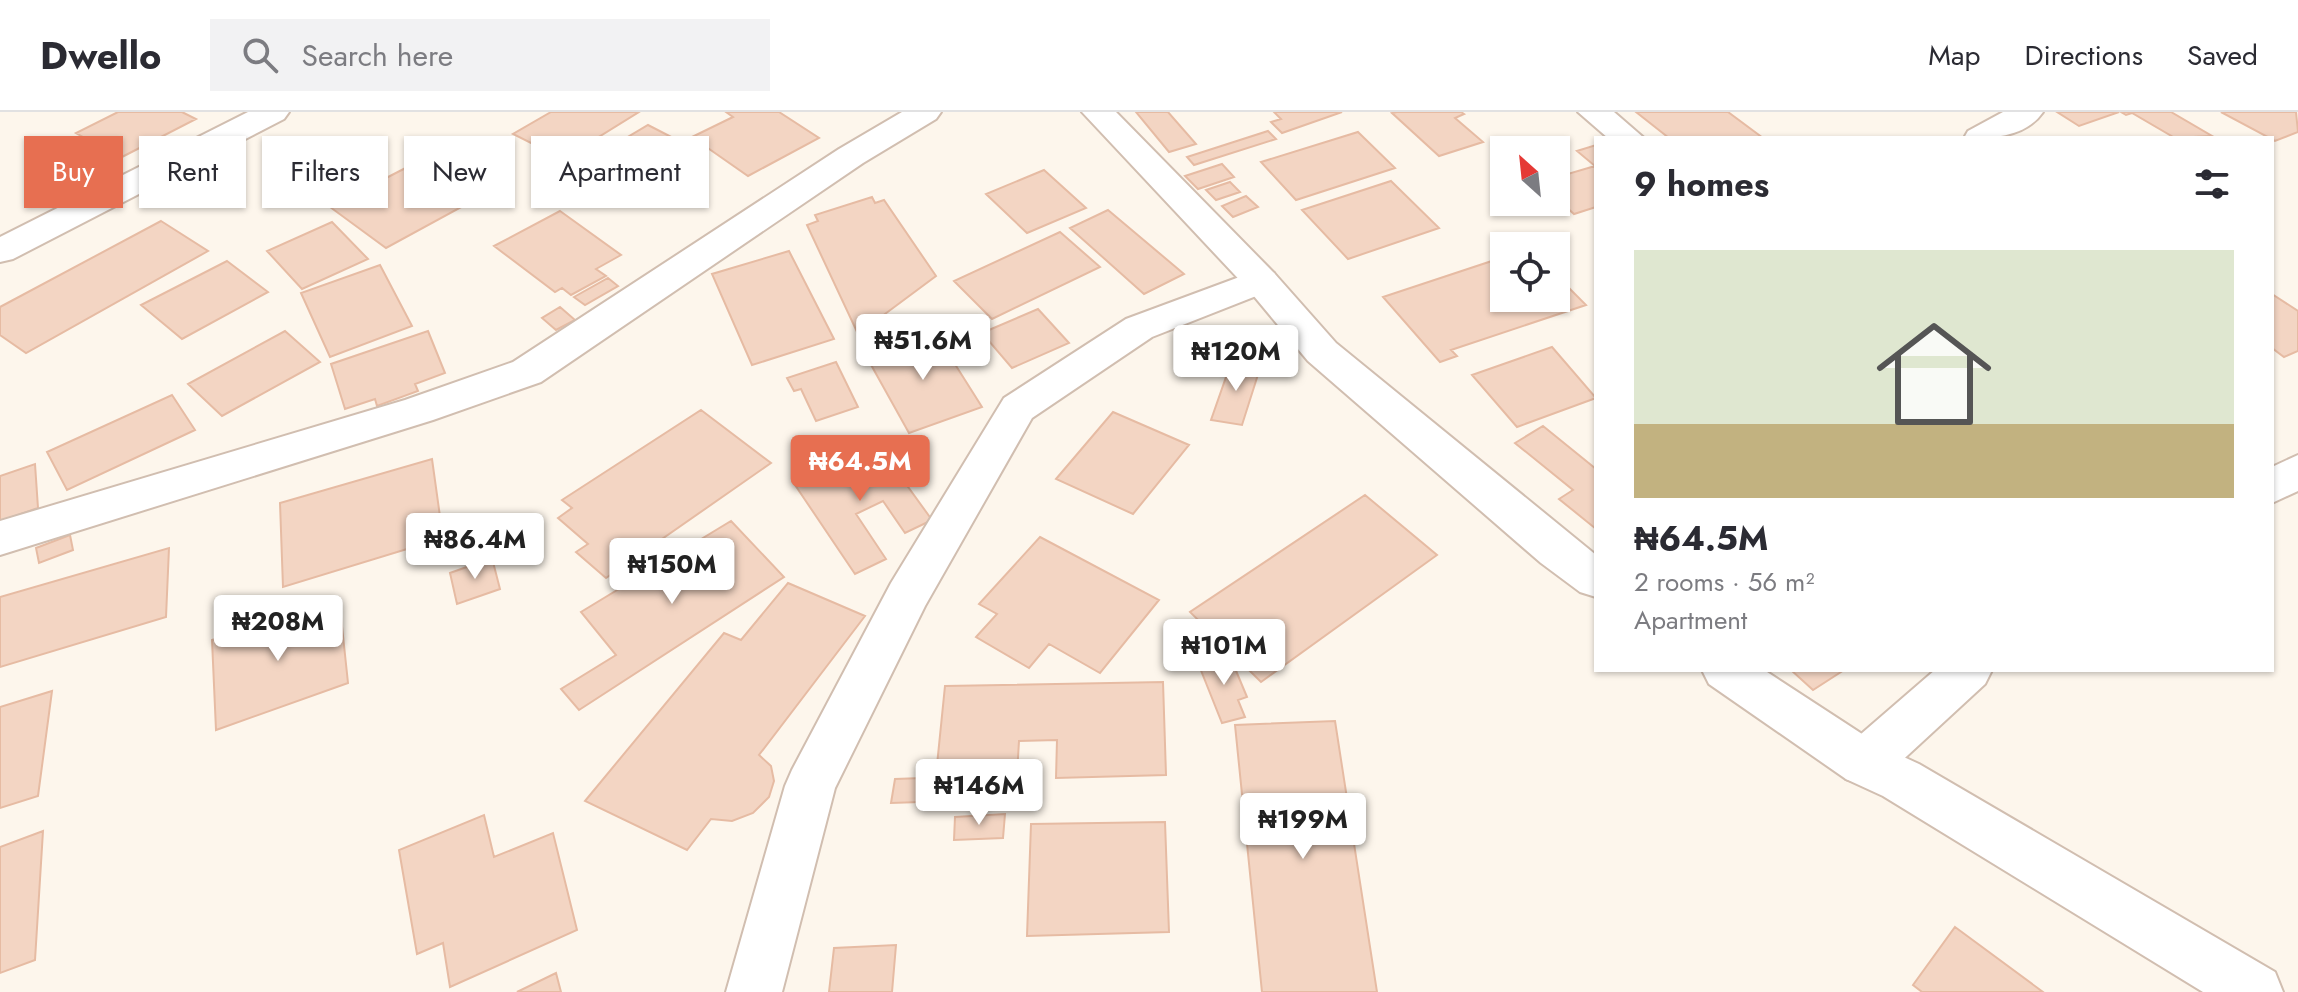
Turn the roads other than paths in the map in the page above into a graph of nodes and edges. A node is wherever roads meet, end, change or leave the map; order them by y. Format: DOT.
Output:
graph roads {
  1 [pos="273,112"];
  2 [pos="925,112"];
  3 [pos="1098,112"];
  4 [pos="1594,112"];
  5 [pos="2027,112"];
  6 [pos="1625,136"];
  7 [pos="1984,136"];
  8 [pos="0,251"];
  9 [pos="1261,281"];
  10 [pos="2298,471"];
  11 [pos="2274,486"];
  12 [pos="0,538"];
  13 [pos="1594,578"];
  14 [pos="1729,672"];
  15 [pos="1966,672"];
  16 [pos="1864,763"];
  17 [pos="754,992"];
  18 [pos="2255,992"];
  1 -- 8 [label="street"];
  2 -- 12 [label="street"];
  3 -- 9 [label="street"];
  4 -- 6 [label="street"];
  5 -- 7 [label="street"];
  9 -- 13 [label="street"];
  9 -- 17 [label="street"];
  10 -- 11 [label="street"];
  14 -- 16 [label="street"];
  15 -- 16 [label="street"];
  16 -- 18 [label="street"];
}
